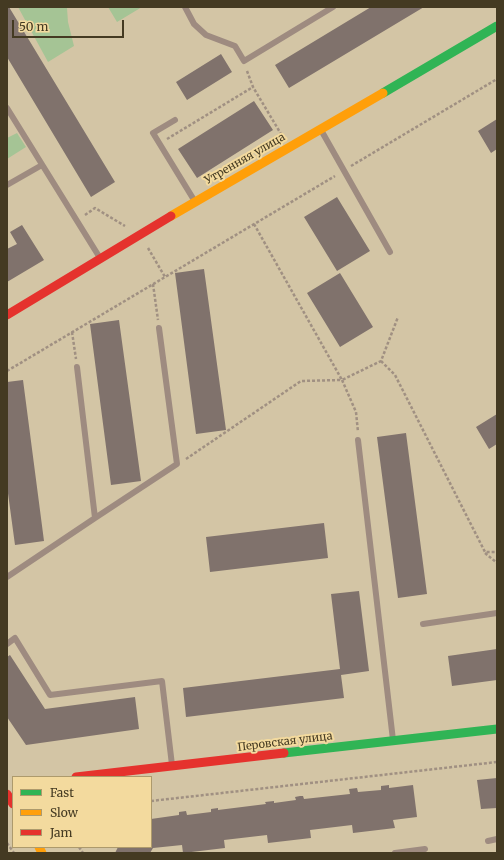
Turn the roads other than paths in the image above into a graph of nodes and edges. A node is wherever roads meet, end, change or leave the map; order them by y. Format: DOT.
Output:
graph roads {
  1 [pos="185,7"];
  2 [pos="334,7"];
  3 [pos="497,26"];
  4 [pos="7,108"];
  5 [pos="175,120"];
  6 [pos="320,129"];
  7 [pos="42,165"];
  8 [pos="7,185"];
  9 [pos="195,202"];
  10 [pos="390,252"];
  11 [pos="100,258"];
  12 [pos="7,316"];
  13 [pos="159,328"];
  14 [pos="77,367"];
  15 [pos="358,440"];
  16 [pos="95,518"];
  17 [pos="7,577"];
  18 [pos="497,613"];
  19 [pos="423,624"];
  20 [pos="7,644"];
  21 [pos="497,729"];
  22 [pos="393,741"];
  23 [pos="172,767"];
  24 [pos="86,776"];
  25 [pos="497,840"];
  26 [pos="488,841"];
  27 [pos="425,849"];
  28 [pos="395,853"];
  1 -- 2 [label="lane"];
  3 -- 6 [label="street, Утренняя улица"];
  4 -- 7 [label="lane"];
  5 -- 9 [label="lane"];
  6 -- 9 [label="street, Утренняя улица"];
  6 -- 10 [label="lane"];
  7 -- 8 [label="lane"];
  7 -- 11 [label="lane"];
  9 -- 11 [label="street, Утренняя улица"];
  11 -- 12 [label="street, Утренняя улица"];
  13 -- 16 [label="lane"];
  14 -- 16 [label="lane"];
  15 -- 22 [label="lane"];
  16 -- 17 [label="lane"];
  18 -- 19 [label="lane"];
  20 -- 23 [label="lane"];
  21 -- 22 [label="street, Перовская улица"];
  22 -- 23 [label="street, Перовская улица"];
  23 -- 24 [label="street, Перовская улица"];
  25 -- 26 [label="lane"];
  27 -- 28 [label="lane"];
}
